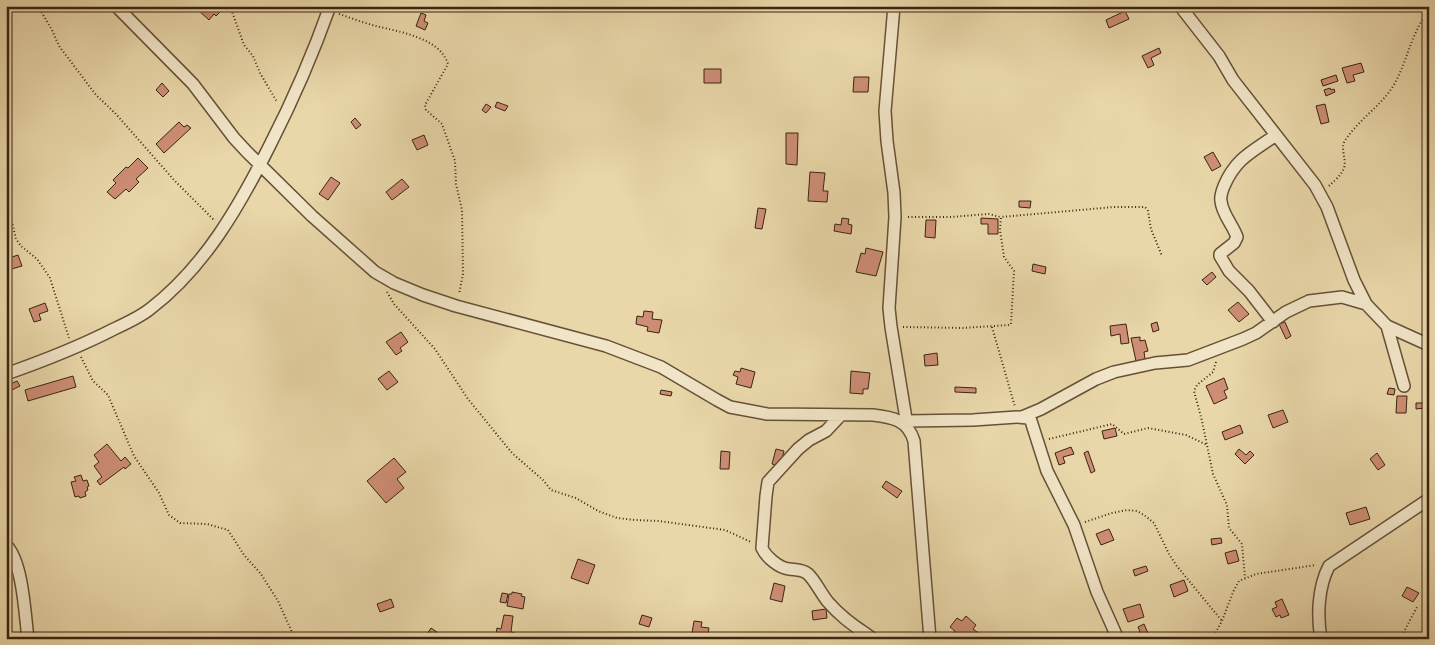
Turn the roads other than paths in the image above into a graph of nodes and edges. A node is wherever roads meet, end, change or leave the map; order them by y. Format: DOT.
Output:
graph roads {
  1 [pos="116,6"];
  2 [pos="894,6"];
  3 [pos="1180,6"];
  4 [pos="329,8"];
  5 [pos="1276,135"];
  6 [pos="260,165"];
  7 [pos="1366,304"];
  8 [pos="1273,322"];
  9 [pos="1387,326"];
  10 [pos="1429,345"];
  11 [pos="6,374"];
  12 [pos="1404,386"];
  13 [pos="841,416"];
  14 [pos="1022,417"];
  15 [pos="906,423"];
  16 [pos="1429,498"];
  17 [pos="6,545"];
  18 [pos="28,639"];
  19 [pos="873,639"];
  20 [pos="930,639"];
  21 [pos="1118,639"];
  22 [pos="1321,639"];
  1 -- 6 [label="street"];
  2 -- 15 [label="street"];
  3 -- 5 [label="street"];
  4 -- 6 [label="street"];
  5 -- 7 [label="street"];
  5 -- 8 [label="street"];
  6 -- 11 [label="street"];
  6 -- 13 [label="street"];
  7 -- 8 [label="street"];
  7 -- 9 [label="street"];
  8 -- 14 [label="street"];
  9 -- 10 [label="street"];
  9 -- 12 [label="street"];
  13 -- 15 [label="street"];
  13 -- 19 [label="street"];
  14 -- 15 [label="street"];
  14 -- 21 [label="street"];
  15 -- 20 [label="street"];
  16 -- 22 [label="street"];
  17 -- 18 [label="street"];
}
